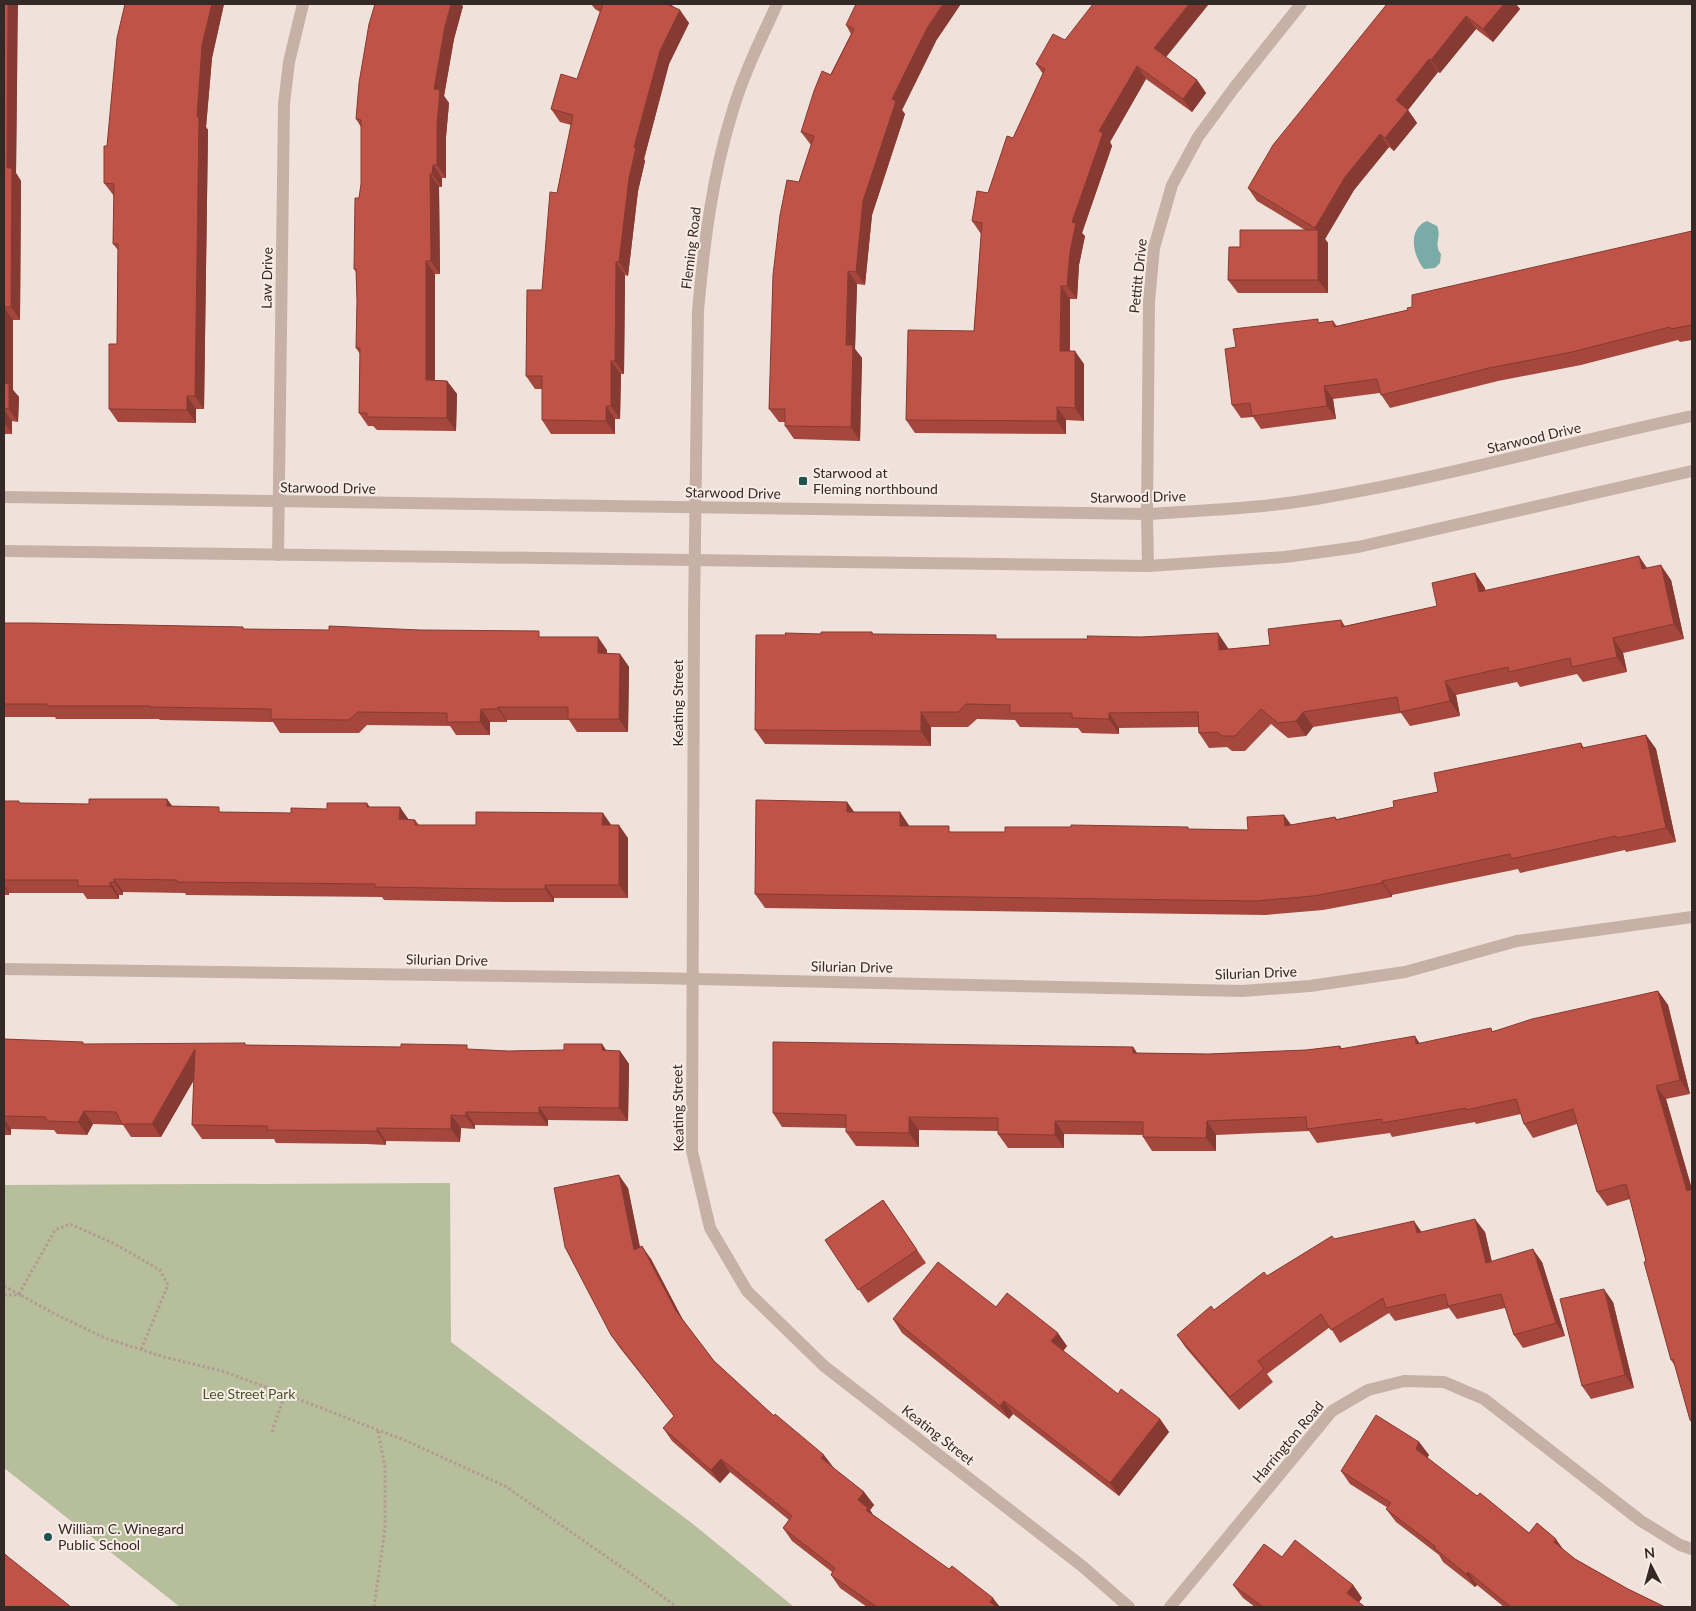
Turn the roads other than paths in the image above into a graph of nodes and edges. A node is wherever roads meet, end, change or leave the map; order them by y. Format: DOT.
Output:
graph roads {
  1 [pos="303,4"];
  2 [pos="777,4"];
  3 [pos="1301,4"];
  4 [pos="1692,416"];
  5 [pos="1692,471"];
  6 [pos="4,497"];
  7 [pos="280,503"];
  8 [pos="696,508"];
  9 [pos="1147,514"];
  10 [pos="4,551"];
  11 [pos="278,555"];
  12 [pos="695,561"];
  13 [pos="1148,566"];
  14 [pos="1692,917"];
  15 [pos="4,969"];
  16 [pos="693,979"];
  17 [pos="1692,1549"];
  18 [pos="1128,1607"];
  19 [pos="1170,1607"];
  1 -- 7 [label="street, Law Drive"];
  2 -- 8 [label="street, Fleming Road"];
  3 -- 9 [label="street, Pettitt Drive"];
  4 -- 9 [label="street, Starwood Drive"];
  5 -- 13 [label="street"];
  6 -- 7 [label="street, Starwood Drive"];
  7 -- 8 [label="street, Starwood Drive"];
  7 -- 11 [label="street, Law Drive"];
  8 -- 9 [label="street, Starwood Drive"];
  8 -- 12 [label="street, Keating Street"];
  9 -- 13 [label="street, Pettitt Drive"];
  10 -- 11 [label="street"];
  11 -- 12 [label="street"];
  12 -- 13 [label="street"];
  12 -- 16 [label="street, Keating Street"];
  14 -- 16 [label="street, Silurian Drive"];
  15 -- 16 [label="street, Silurian Drive"];
  16 -- 18 [label="street, Keating Street"];
  17 -- 19 [label="street, Harrington Road"];
}
